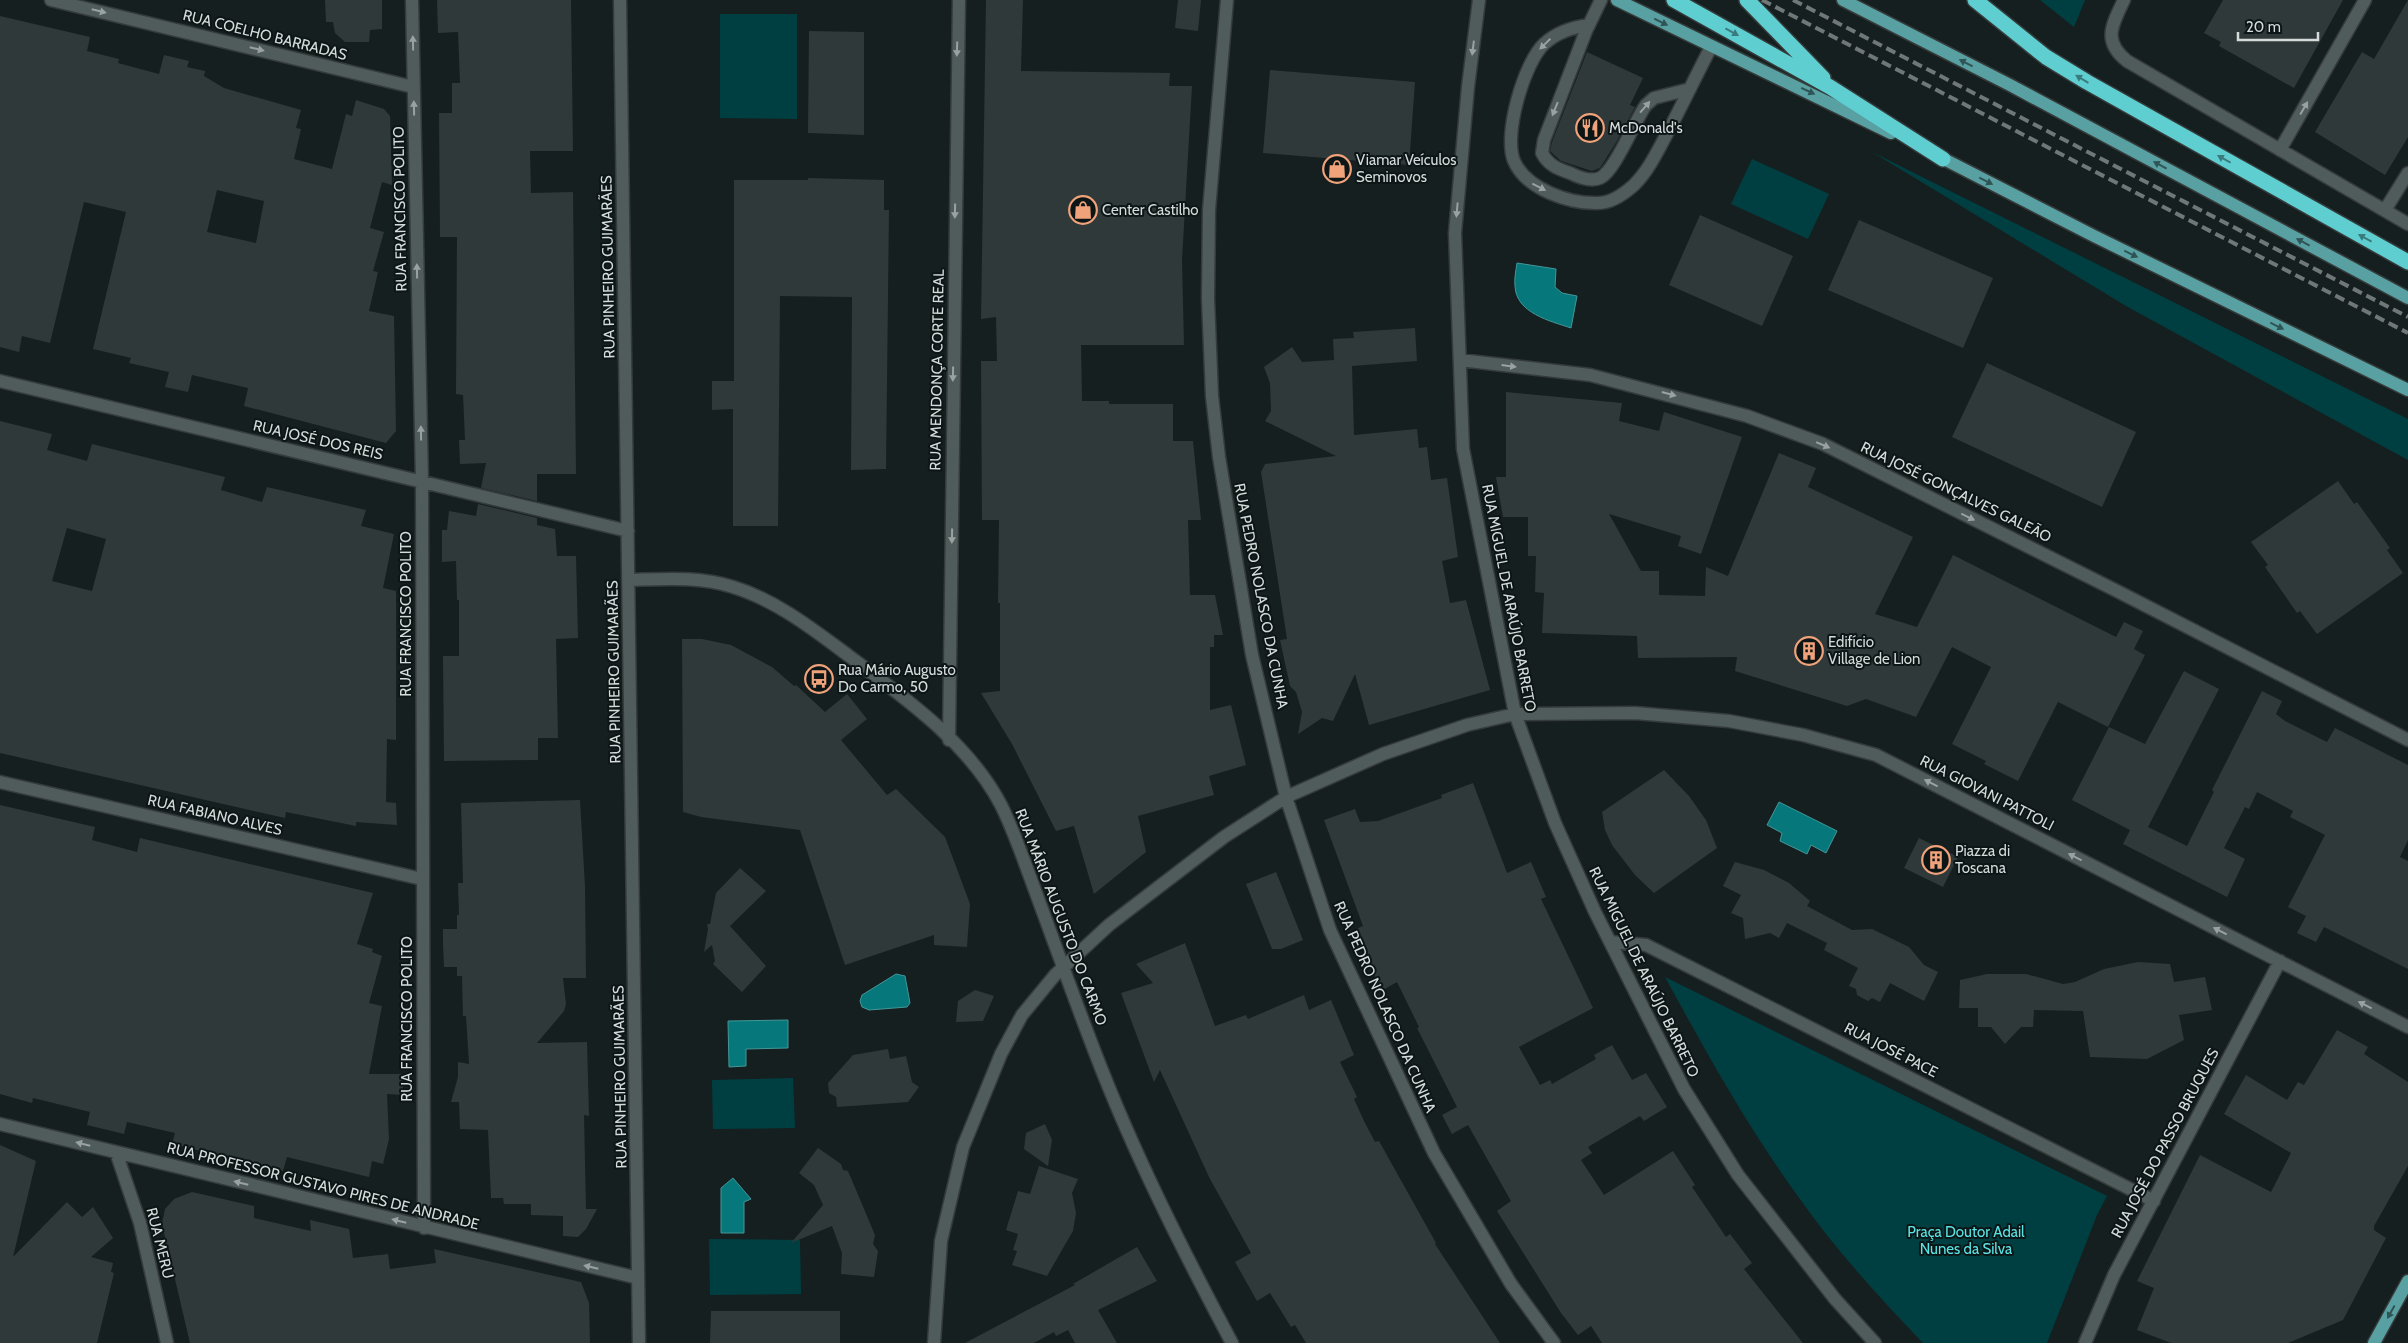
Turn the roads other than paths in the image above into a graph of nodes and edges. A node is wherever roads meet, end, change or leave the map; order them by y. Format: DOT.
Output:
graph roads {
  1 [pos="52,0"];
  2 [pos="412,0"];
  3 [pos="620,0"];
  4 [pos="959,0"];
  5 [pos="1227,0"];
  6 [pos="1479,0"];
  7 [pos="1601,0"];
  8 [pos="1617,0"];
  9 [pos="1674,0"];
  10 [pos="1748,0"];
  11 [pos="1843,0"];
  12 [pos="1975,0"];
  13 [pos="2124,0"];
  14 [pos="2365,0"];
  15 [pos="1589,25"];
  16 [pos="1711,47"];
  17 [pos="413,87"];
  18 [pos="1830,87"];
  19 [pos="1690,89"];
  20 [pos="2280,150"];
  21 [pos="1943,159"];
  22 [pos="2408,173"];
  23 [pos="2385,210"];
  24 [pos="2408,224"];
  25 [pos="2408,262"];
  26 [pos="2408,298"];
  27 [pos="1460,360"];
  28 [pos="0,381"];
  29 [pos="2408,390"];
  30 [pos="422,482"];
  31 [pos="628,531"];
  32 [pos="629,580"];
  33 [pos="1515,714"];
  34 [pos="949,740"];
  35 [pos="2408,740"];
  36 [pos="0,782"];
  37 [pos="1286,797"];
  38 [pos="422,879"];
  39 [pos="1610,942"];
  40 [pos="2280,961"];
  41 [pos="1064,968"];
  42 [pos="2408,1027"];
  43 [pos="0,1124"];
  44 [pos="116,1152"];
  45 [pos="2154,1201"];
  46 [pos="424,1228"];
  47 [pos="638,1278"];
  48 [pos="2408,1280"];
  49 [pos="167,1343"];
  50 [pos="639,1343"];
  51 [pos="934,1343"];
  52 [pos="1232,1343"];
  53 [pos="1554,1343"];
  54 [pos="1875,1343"];
  55 [pos="2085,1343"];
  56 [pos="2374,1343"];
  1 -- 17 [label="street, RUA COELHO BARRADAS, one-way"];
  17 -- 2 [label="street, RUA FRANCISCO POLITO, one-way"];
  3 -- 31 [label="street, RUA PINHEIRO GUIMARÃES"];
  4 -- 34 [label="street, RUA MENDONÇA CORTE REAL, one-way"];
  5 -- 37 [label="street, RUA PEDRO NOLASCO DA CUNHA"];
  6 -- 27 [label="street, RUA MIGUEL DE ARAÚJO BARRETO, one-way"];
  7 -- 15 [label="street"];
  8 -- 16 [label="main road, one-way"];
  9 -- 18 [label="highway, one-way"];
  10 -- 18 [label="highway"];
  26 -- 11 [label="main road, one-way"];
  25 -- 12 [label="highway, one-way"];
  13 -- 20 [label="street"];
  20 -- 14 [label="street, one-way"];
  15 -- 19 [label="street, one-way"];
  15 -- 19 [label="street, one-way"];
  16 -- 19 [label="street"];
  16 -- 21 [label="main road, one-way"];
  30 -- 17 [label="street, RUA FRANCISCO POLITO, one-way"];
  18 -- 21 [label="highway"];
  20 -- 23 [label="street"];
  21 -- 29 [label="main road, one-way"];
  22 -- 23 [label="street"];
  23 -- 24 [label="street"];
  27 -- 33 [label="street, RUA MIGUEL DE ARAÚJO BARRETO"];
  27 -- 35 [label="street, RUA JOSÉ GONÇALVES GALEÃO, one-way"];
  28 -- 30 [label="street, RUA JOSÉ DOS REIS"];
  30 -- 31 [label="street, RUA JOSÉ DOS REIS"];
  30 -- 38 [label="street, RUA FRANCISCO POLITO"];
  31 -- 32 [label="street, RUA PINHEIRO GUIMARÃES"];
  32 -- 34 [label="street, RUA MÁRIO AUGUSTO DO CARMO"];
  32 -- 47 [label="street, RUA PINHEIRO GUIMARÃES"];
  33 -- 37 [label="street, RUA GIOVANI PATTOLI"];
  33 -- 39 [label="street, RUA MIGUEL DE ARAÚJO BARRETO"];
  40 -- 33 [label="street, RUA GIOVANI PATTOLI, one-way"];
  34 -- 41 [label="street, RUA MÁRIO AUGUSTO DO CARMO"];
  36 -- 38 [label="street, RUA FABIANO ALVES"];
  37 -- 41 [label="street, RUA GIOVANI PATTOLI"];
  37 -- 53 [label="street, RUA PEDRO NOLASCO DA CUNHA"];
  38 -- 46 [label="street, RUA FRANCISCO POLITO"];
  39 -- 45 [label="street, RUA JOSÉ PACE"];
  39 -- 54 [label="street, RUA MIGUEL DE ARAÚJO BARRETO"];
  42 -- 40 [label="street, RUA GIOVANI PATTOLI, one-way"];
  40 -- 45 [label="street, RUA JOSÉ DO PASSO BRUQUES"];
  41 -- 51 [label="street, RUA GIOVANI PATTOLI"];
  41 -- 52 [label="street, RUA MÁRIO AUGUSTO DO CARMO"];
  44 -- 43 [label="street, RUA PROFESSOR GUSTAVO PIRES DE ANDRADE, one-way"];
  46 -- 44 [label="street, RUA PROFESSOR GUSTAVO PIRES DE ANDRADE, one-way"];
  44 -- 49 [label="street, RUA MERU"];
  45 -- 55 [label="street, RUA JOSÉ DO PASSO BRUQUES"];
  47 -- 46 [label="street, RUA PROFESSOR GUSTAVO PIRES DE ANDRADE, one-way"];
  47 -- 50 [label="street, RUA PINHEIRO GUIMARÃES"];
  48 -- 56 [label="main road, one-way"];
}
